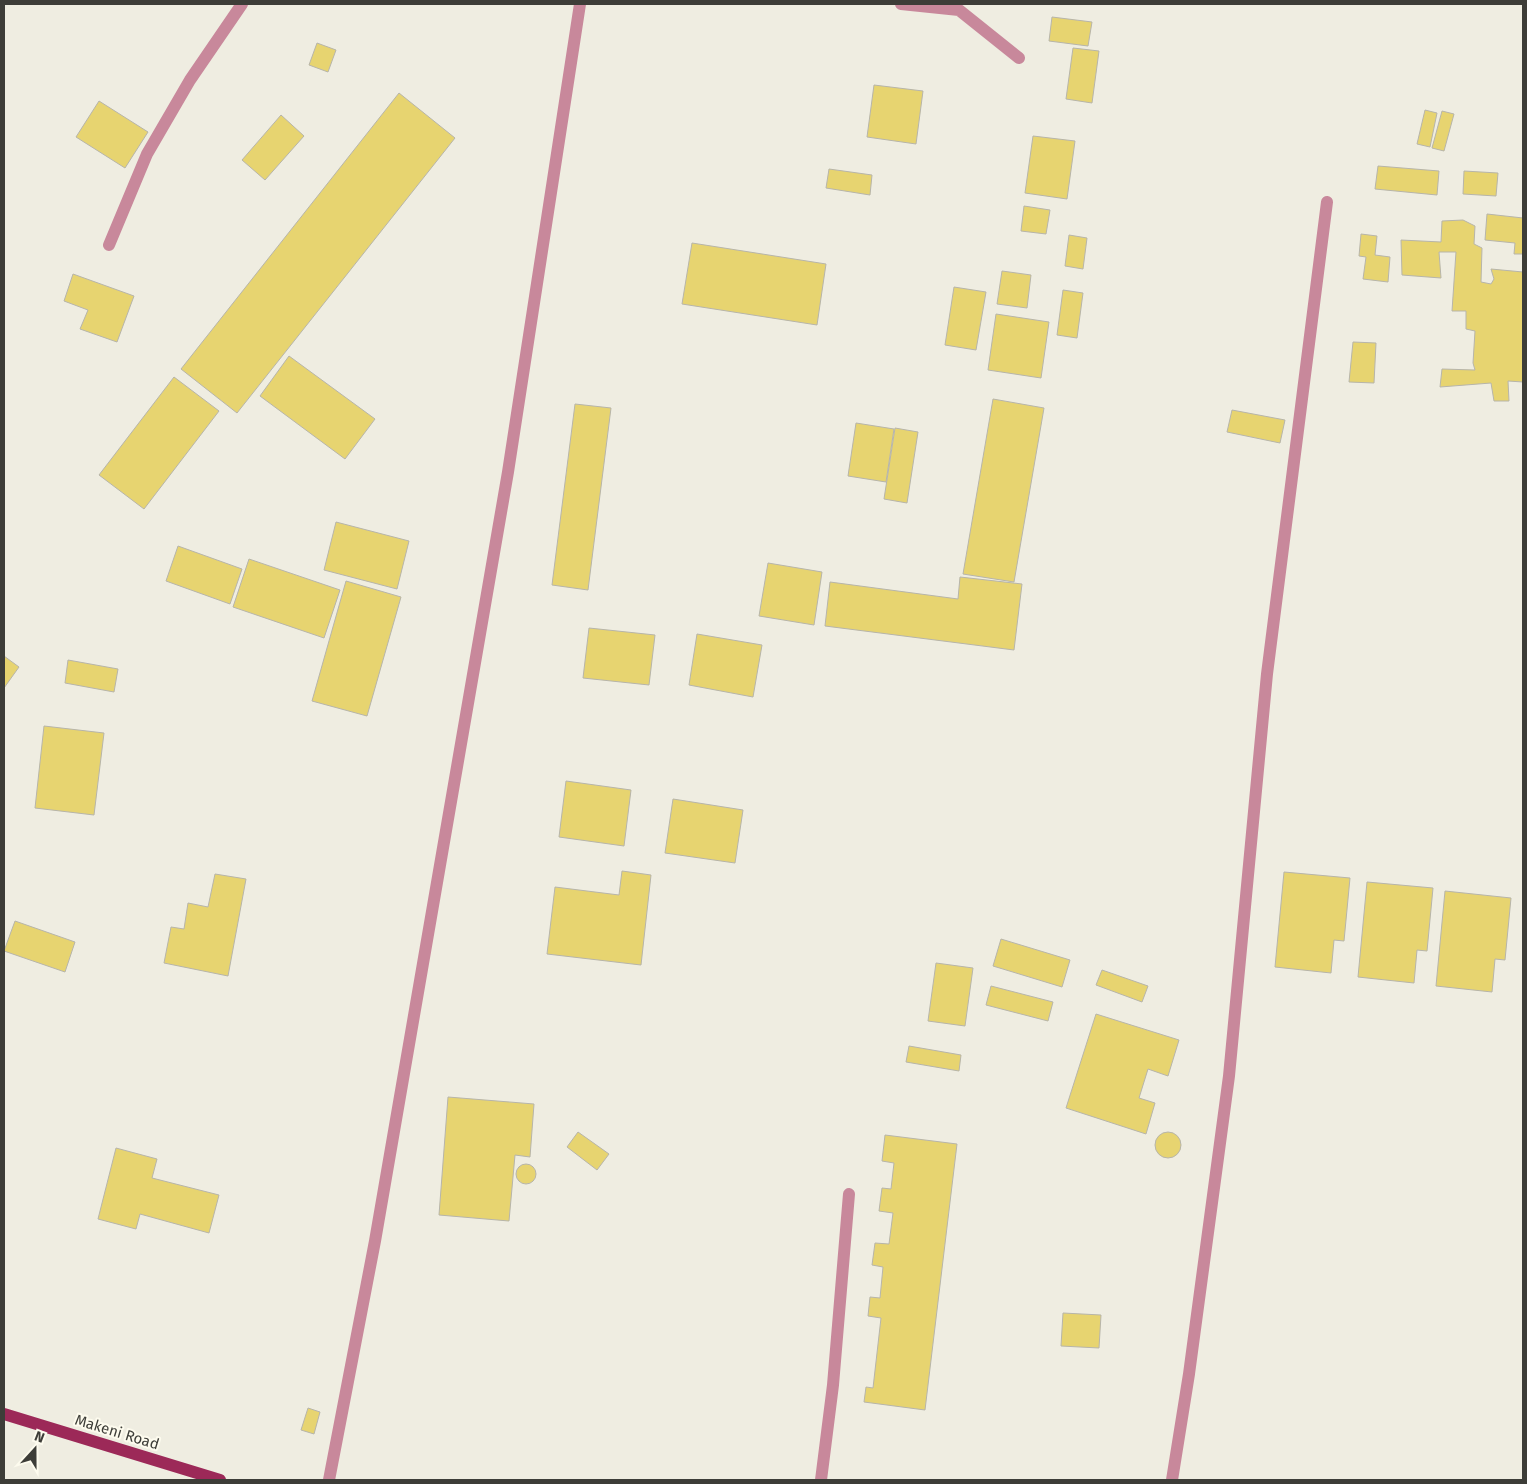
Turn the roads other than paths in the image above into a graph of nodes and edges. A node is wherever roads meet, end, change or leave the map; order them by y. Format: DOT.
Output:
graph roads {
  1 [pos="242,4"];
  2 [pos="580,4"];
  3 [pos="902,4"];
  4 [pos="1019,58"];
  5 [pos="1327,202"];
  6 [pos="109,245"];
  7 [pos="849,1194"];
  8 [pos="4,1414"];
  9 [pos="220,1480"];
  10 [pos="329,1480"];
  11 [pos="821,1480"];
  12 [pos="1172,1480"];
  1 -- 6 [label="street"];
  2 -- 10 [label="street"];
  3 -- 4 [label="street"];
  5 -- 12 [label="street"];
  7 -- 11 [label="street"];
  8 -- 9 [label="main road, Makeni Road"];
}
